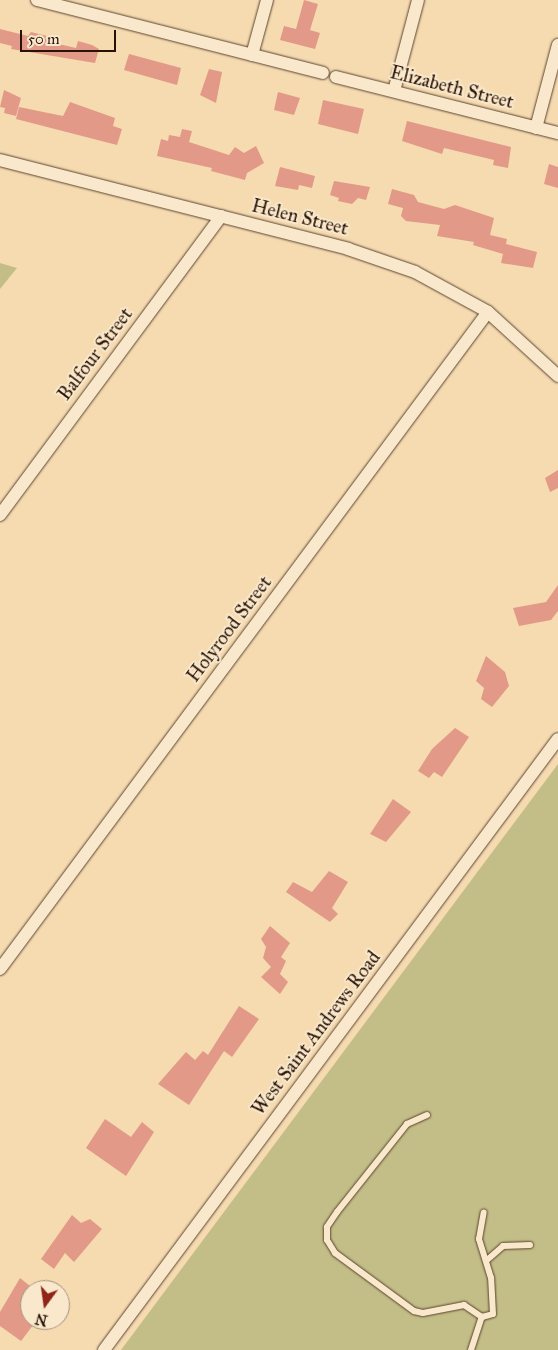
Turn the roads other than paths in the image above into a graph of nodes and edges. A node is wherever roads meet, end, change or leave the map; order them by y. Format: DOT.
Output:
graph roads {
  1 [pos="37,0"];
  2 [pos="267,0"];
  3 [pos="418,0"];
  4 [pos="558,45"];
  5 [pos="252,55"];
  6 [pos="323,73"];
  7 [pos="336,77"];
  8 [pos="394,92"];
  9 [pos="536,128"];
  10 [pos="558,133"];
  11 [pos="0,160"];
  12 [pos="221,216"];
  13 [pos="488,312"];
  14 [pos="558,376"];
  15 [pos="0,515"];
  16 [pos="558,739"];
  17 [pos="0,969"];
  18 [pos="427,1115"];
  19 [pos="484,1212"];
  20 [pos="530,1245"];
  21 [pos="487,1260"];
  22 [pos="482,1318"];
  23 [pos="104,1350"];
  24 [pos="471,1350"];
  1 -- 5 [label="street"];
  2 -- 5 [label="street"];
  3 -- 8 [label="street"];
  4 -- 9 [label="street"];
  5 -- 6 [label="street"];
  7 -- 8 [label="street, Elizabeth Street"];
  8 -- 9 [label="street, Elizabeth Street"];
  9 -- 10 [label="street, Elizabeth Street"];
  11 -- 12 [label="street, Helen Street"];
  12 -- 13 [label="street, Helen Street"];
  12 -- 15 [label="street, Balfour Street"];
  13 -- 14 [label="street, Helen Street"];
  13 -- 17 [label="street, Holyrood Street"];
  16 -- 23 [label="street, West Saint Andrews Road"];
  18 -- 22 [label="lane"];
  19 -- 21 [label="lane"];
  20 -- 21 [label="lane"];
  21 -- 22 [label="lane"];
  22 -- 24 [label="lane"];
}
